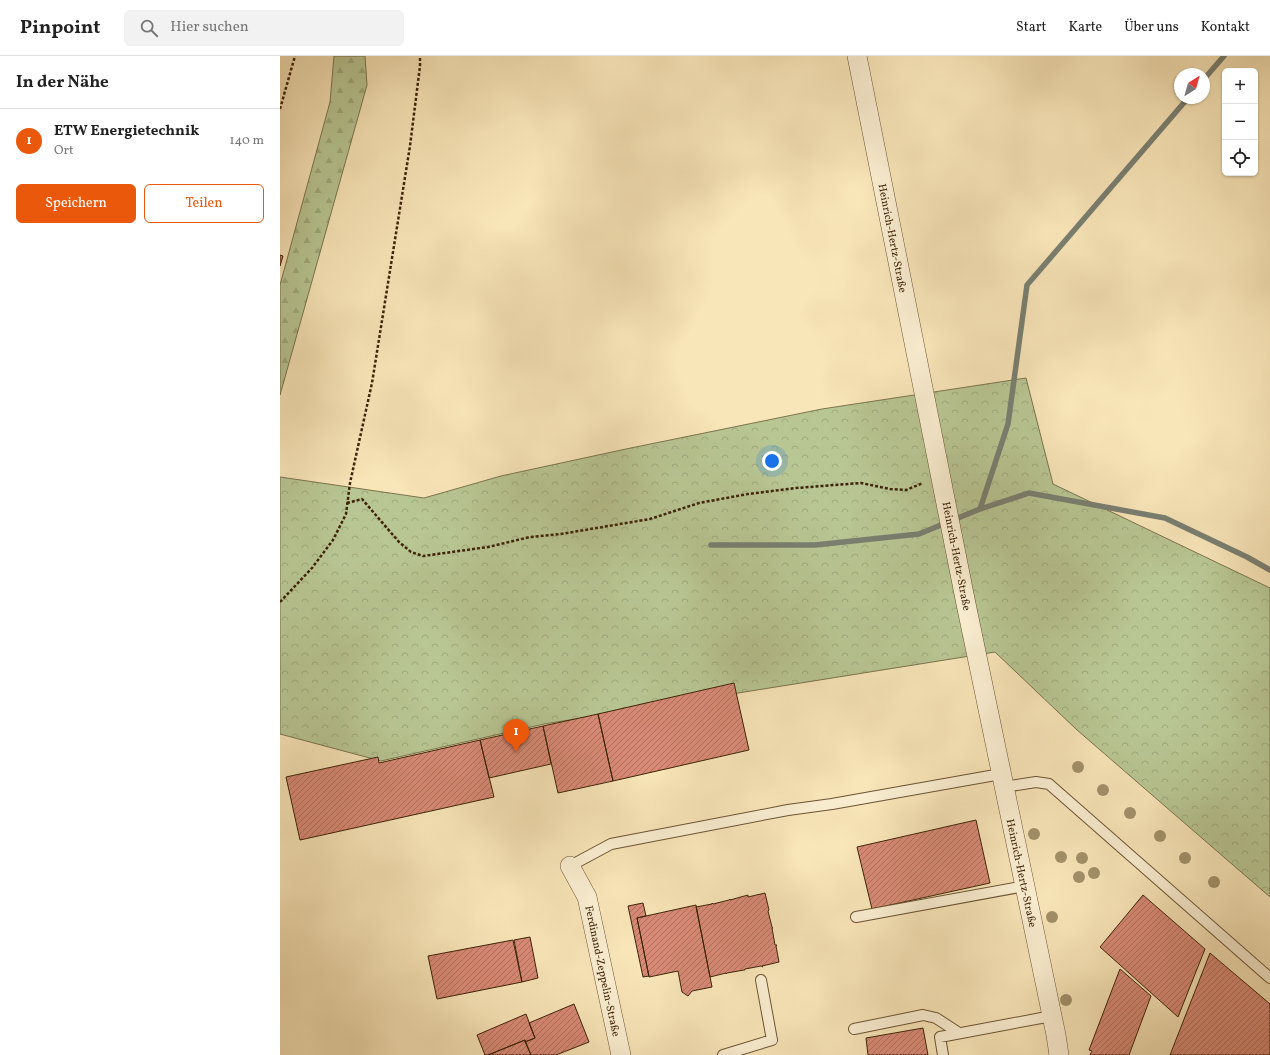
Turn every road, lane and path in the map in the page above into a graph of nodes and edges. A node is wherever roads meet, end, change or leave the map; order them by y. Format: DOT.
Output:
graph roads {
  1 [pos="295,56"];
  2 [pos="420,56"];
  3 [pos="857,56"];
  4 [pos="280,109"];
  5 [pos="943,488"];
  6 [pos="347,503"];
  7 [pos="280,602"];
  8 [pos="1003,780"];
  9 [pos="570,866"];
  10 [pos="1025,886"];
  11 [pos="856,917"];
  12 [pos="1270,978"];
  13 [pos="761,980"];
  14 [pos="1052,1016"];
  15 [pos="854,1029"];
  16 [pos="959,1033"];
  17 [pos="621,1055"];
  18 [pos="723,1055"];
  19 [pos="944,1055"];
  20 [pos="1059,1055"];
  1 -- 4 [label="path"];
  2 -- 6 [label="path"];
  3 -- 5 [label="street, Heinrich-Hertz-Straße"];
  5 -- 6 [label="path"];
  5 -- 8 [label="street, Heinrich-Hertz-Straße"];
  6 -- 7 [label="path"];
  8 -- 9 [label="lane"];
  8 -- 10 [label="street, Heinrich-Hertz-Straße"];
  8 -- 12 [label="lane"];
  9 -- 17 [label="street, Ferdinand-Zeppelin-Straße"];
  10 -- 11 [label="lane"];
  10 -- 14 [label="street, Heinrich-Hertz-Straße"];
  13 -- 18 [label="lane"];
  14 -- 16 [label="lane"];
  14 -- 20 [label="street, Heinrich-Hertz-Straße"];
  15 -- 16 [label="lane"];
  16 -- 19 [label="lane"];
}
